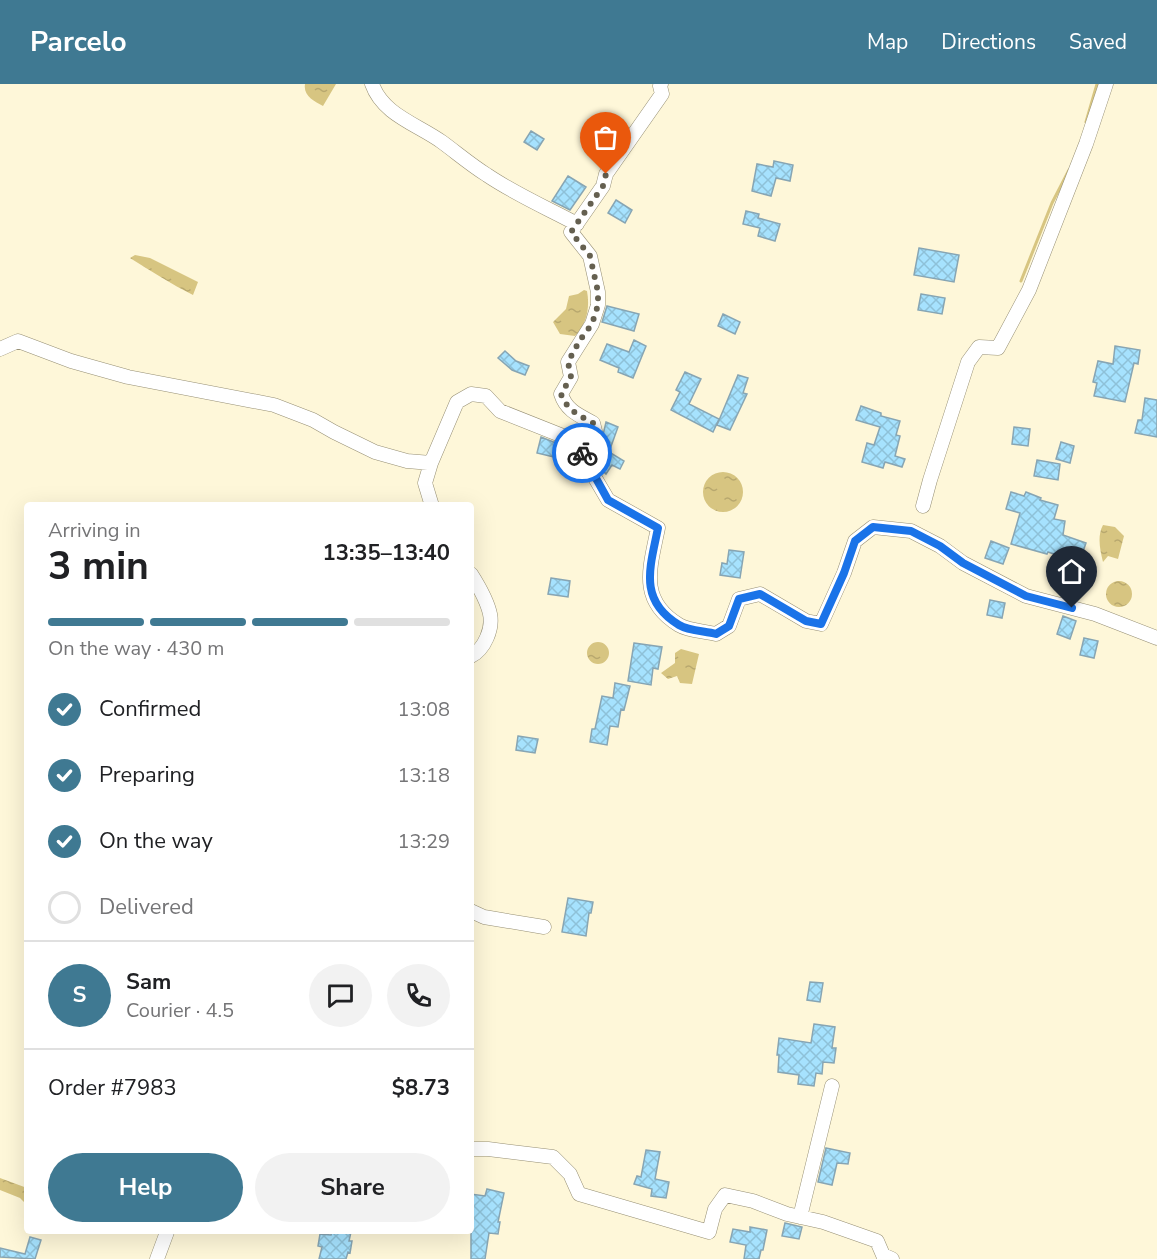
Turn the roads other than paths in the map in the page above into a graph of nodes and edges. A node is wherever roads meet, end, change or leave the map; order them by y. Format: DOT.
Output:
graph roads {
  1 [pos="372,84"];
  2 [pos="661,84"];
  3 [pos="1106,84"];
  4 [pos="577,224"];
  5 [pos="0,349"];
  6 [pos="578,442"];
  7 [pos="431,463"];
  8 [pos="431,502"];
  9 [pos="923,507"];
  10 [pos="474,578"];
  11 [pos="1157,638"];
  12 [pos="474,655"];
  13 [pos="474,912"];
  14 [pos="544,927"];
  15 [pos="832,1086"];
  16 [pos="474,1149"];
  17 [pos="800,1217"];
  18 [pos="166,1234"];
  19 [pos="158,1259"];
  20 [pos="892,1259"];
  1 -- 4 [label="street"];
  2 -- 4 [label="street"];
  3 -- 9 [label="street"];
  4 -- 6 [label="street"];
  5 -- 7 [label="street"];
  6 -- 7 [label="street"];
  6 -- 11 [label="street"];
  7 -- 8 [label="street"];
  10 -- 12 [label="street"];
  13 -- 14 [label="street"];
  15 -- 17 [label="street"];
  16 -- 17 [label="street"];
  17 -- 20 [label="street"];
  18 -- 19 [label="street"];
}
